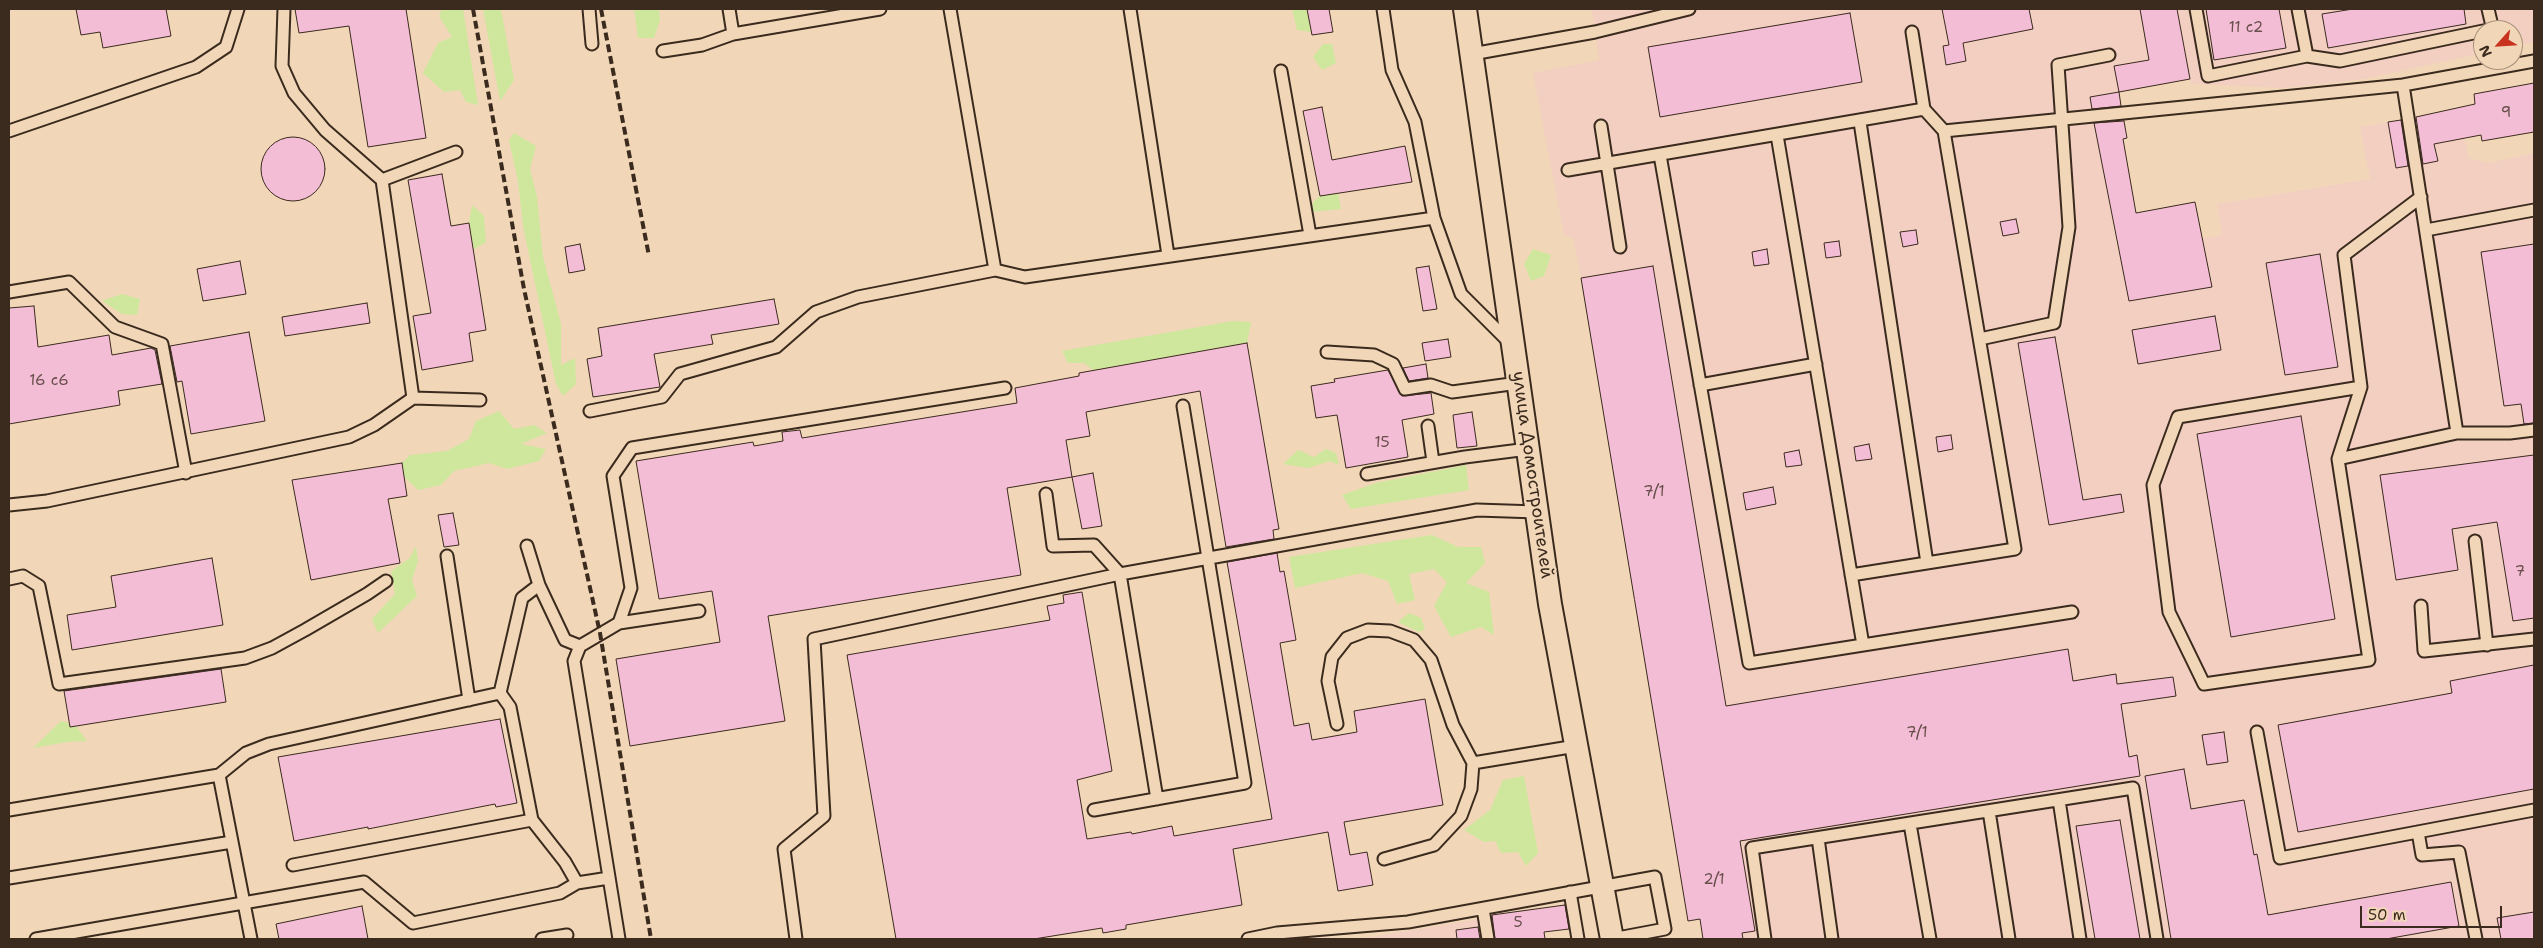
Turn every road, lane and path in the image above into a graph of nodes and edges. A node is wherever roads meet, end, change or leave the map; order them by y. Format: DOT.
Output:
graph roads {
  1 [pos="238,9"];
  2 [pos="284,9"];
  3 [pos="588,9"];
  4 [pos="729,9"];
  5 [pos="880,9"];
  6 [pos="950,9"];
  7 [pos="1130,9"];
  8 [pos="1383,9"];
  9 [pos="1465,9"];
  10 [pos="1689,9"];
  11 [pos="2196,9"];
  12 [pos="2298,9"];
  13 [pos="1912,32"];
  14 [pos="2473,33"];
  15 [pos="733,34"];
  16 [pos="592,44"];
  17 [pos="662,51"];
  18 [pos="1472,54"];
  19 [pos="2109,55"];
  20 [pos="2307,56"];
  21 [pos="2474,70"];
  22 [pos="1281,71"];
  23 [pos="2404,85"];
  24 [pos="1924,109"];
  25 [pos="2060,119"];
  26 [pos="1860,122"];
  27 [pos="1601,126"];
  28 [pos="9,131"];
  29 [pos="1944,131"];
  30 [pos="1778,135"];
  31 [pos="456,152"];
  32 [pos="1660,155"];
  33 [pos="1607,164"];
  34 [pos="1568,170"];
  35 [pos="382,180"];
  36 [pos="2421,197"];
  37 [pos="2534,210"];
  38 [pos="1434,218"];
  39 [pos="2426,230"];
  40 [pos="1310,236"];
  41 [pos="1620,247"];
  42 [pos="1168,255"];
  43 [pos="994,270"];
  44 [pos="9,292"];
  45 [pos="1980,339"];
  46 [pos="1513,346"];
  47 [pos="1327,352"];
  48 [pos="1816,364"];
  49 [pos="1518,383"];
  50 [pos="1700,385"];
  51 [pos="2361,387"];
  52 [pos="1005,388"];
  53 [pos="413,398"];
  54 [pos="480,400"];
  55 [pos="1183,406"];
  56 [pos="590,411"];
  57 [pos="1428,426"];
  58 [pos="2534,430"];
  59 [pos="2457,433"];
  60 [pos="1528,449"];
  61 [pos="2338,459"];
  62 [pos="1433,462"];
  63 [pos="186,473"];
  64 [pos="1367,474"];
  65 [pos="1046,494"];
  66 [pos="9,505"];
  67 [pos="1537,512"];
  68 [pos="2475,541"];
  69 [pos="527,546"];
  70 [pos="446,556"];
  71 [pos="1209,558"];
  72 [pos="1927,563"];
  73 [pos="1120,574"];
  74 [pos="1851,575"];
  75 [pos="9,579"];
  76 [pos="386,581"];
  77 [pos="539,586"];
  78 [pos="2420,606"];
  79 [pos="699,611"];
  80 [pos="2072,612"];
  81 [pos="618,623"];
  82 [pos="2534,639"];
  83 [pos="1863,645"];
  84 [pos="2487,645"];
  85 [pos="580,646"];
  86 [pos="500,693"];
  87 [pos="469,700"];
  88 [pos="1337,724"];
  89 [pos="2257,732"];
  90 [pos="1576,746"];
  91 [pos="1473,762"];
  92 [pos="219,775"];
  93 [pos="1157,799"];
  94 [pos="2059,800"];
  95 [pos="9,810"];
  96 [pos="1094,810"];
  97 [pos="2534,810"];
  98 [pos="1989,811"];
  99 [pos="532,820"];
  100 [pos="1910,824"];
  101 [pos="2418,832"];
  102 [pos="1818,838"];
  103 [pos="232,842"];
  104 [pos="1384,859"];
  105 [pos="293,864"];
  106 [pos="9,878"];
  107 [pos="609,878"];
  108 [pos="577,883"];
  109 [pos="1602,886"];
  110 [pos="1570,892"];
  111 [pos="244,902"];
  112 [pos="1483,909"];
  113 [pos="567,935"];
  114 [pos="36,939"];
  115 [pos="251,939"];
  116 [pos="542,939"];
  117 [pos="619,939"];
  118 [pos="796,939"];
  119 [pos="1248,939"];
  120 [pos="1488,939"];
  121 [pos="1578,939"];
  122 [pos="1612,939"];
  123 [pos="1765,939"];
  124 [pos="1832,939"];
  125 [pos="1930,939"];
  126 [pos="2009,939"];
  127 [pos="2080,939"];
  128 [pos="2157,939"];
  129 [pos="2476,939"];
  1 -- 28 [label="lane"];
  2 -- 35 [label="lane"];
  3 -- 16 [label="lane"];
  4 -- 15 [label="lane"];
  5 -- 15 [label="lane"];
  6 -- 43 [label="lane"];
  7 -- 42 [label="lane"];
  8 -- 38 [label="lane"];
  9 -- 18 [label="street, улица Домостроителей"];
  10 -- 18 [label="lane"];
  11 -- 20 [label="lane"];
  12 -- 20 [label="lane"];
  13 -- 24 [label="lane"];
  14 -- 20 [label="lane"];
  15 -- 17 [label="lane"];
  18 -- 46 [label="street, улица Домостроителей"];
  19 -- 25 [label="lane"];
  21 -- 23 [label="lane"];
  22 -- 40 [label="lane"];
  23 -- 25 [label="lane"];
  23 -- 36 [label="lane"];
  24 -- 26 [label="lane"];
  24 -- 29 [label="lane"];
  25 -- 29 [label="lane"];
  25 -- 45 [label="lane"];
  26 -- 30 [label="lane"];
  26 -- 72 [label="lane"];
  27 -- 33 [label="lane"];
  29 -- 45 [label="lane"];
  30 -- 32 [label="lane"];
  30 -- 48 [label="lane"];
  31 -- 35 [label="lane"];
  32 -- 33 [label="lane"];
  32 -- 50 [label="lane"];
  33 -- 34 [label="lane"];
  33 -- 41 [label="lane"];
  35 -- 53 [label="lane"];
  36 -- 39 [label="lane"];
  36 -- 51 [label="lane"];
  37 -- 39 [label="lane"];
  38 -- 40 [label="lane"];
  38 -- 46 [label="lane"];
  39 -- 59 [label="lane"];
  40 -- 42 [label="lane"];
  42 -- 43 [label="lane"];
  43 -- 56 [label="lane"];
  44 -- 63 [label="lane"];
  45 -- 72 [label="lane"];
  46 -- 49 [label="street, улица Домостроителей"];
  47 -- 49 [label="lane"];
  48 -- 50 [label="lane"];
  48 -- 74 [label="lane"];
  49 -- 60 [label="street, улица Домостроителей"];
  50 -- 83 [label="lane"];
  51 -- 61 [label="lane"];
  51 -- 61 [label="lane"];
  52 -- 81 [label="lane"];
  53 -- 54 [label="lane"];
  53 -- 63 [label="lane"];
  55 -- 71 [label="lane"];
  57 -- 62 [label="lane"];
  58 -- 59 [label="lane"];
  59 -- 61 [label="lane"];
  60 -- 62 [label="lane"];
  60 -- 67 [label="street, улица Домостроителей"];
  62 -- 64 [label="lane"];
  63 -- 66 [label="lane"];
  65 -- 73 [label="lane"];
  67 -- 71 [label="lane"];
  67 -- 90 [label="street, улица Домостроителей"];
  68 -- 84 [label="lane"];
  69 -- 77 [label="lane"];
  70 -- 87 [label="lane"];
  71 -- 73 [label="lane"];
  71 -- 93 [label="lane"];
  72 -- 74 [label="lane"];
  73 -- 93 [label="lane"];
  73 -- 118 [label="lane"];
  74 -- 83 [label="lane"];
  75 -- 76 [label="lane"];
  77 -- 85 [label="lane"];
  77 -- 86 [label="lane"];
  78 -- 84 [label="lane"];
  79 -- 81 [label="lane"];
  80 -- 83 [label="lane"];
  81 -- 85 [label="lane"];
  82 -- 84 [label="lane"];
  85 -- 107 [label="lane"];
  86 -- 87 [label="lane"];
  86 -- 99 [label="lane"];
  87 -- 92 [label="lane"];
  88 -- 91 [label="lane"];
  89 -- 101 [label="lane"];
  90 -- 91 [label="lane"];
  90 -- 109 [label="street, улица Домостроителей"];
  91 -- 104 [label="lane"];
  92 -- 95 [label="lane"];
  92 -- 103 [label="lane"];
  93 -- 96 [label="lane"];
  94 -- 98 [label="lane"];
  94 -- 127 [label="lane"];
  94 -- 128 [label="lane"];
  97 -- 101 [label="lane"];
  98 -- 100 [label="lane"];
  98 -- 126 [label="lane"];
  99 -- 105 [label="lane"];
  99 -- 108 [label="lane"];
  100 -- 102 [label="lane"];
  100 -- 125 [label="lane"];
  101 -- 129 [label="lane"];
  102 -- 123 [label="lane"];
  102 -- 124 [label="lane"];
  103 -- 106 [label="lane"];
  103 -- 111 [label="lane"];
  107 -- 108 [label="lane"];
  107 -- 117 [label="lane"];
  108 -- 111 [label="lane"];
  109 -- 110 [label="lane"];
  109 -- 122 [label="street, улица Домостроителей"];
  109 -- 122 [label="lane"];
  110 -- 112 [label="lane"];
  110 -- 121 [label="lane"];
  111 -- 114 [label="lane"];
  111 -- 115 [label="lane"];
  112 -- 119 [label="lane"];
  112 -- 120 [label="lane"];
  113 -- 116 [label="lane"];
}
